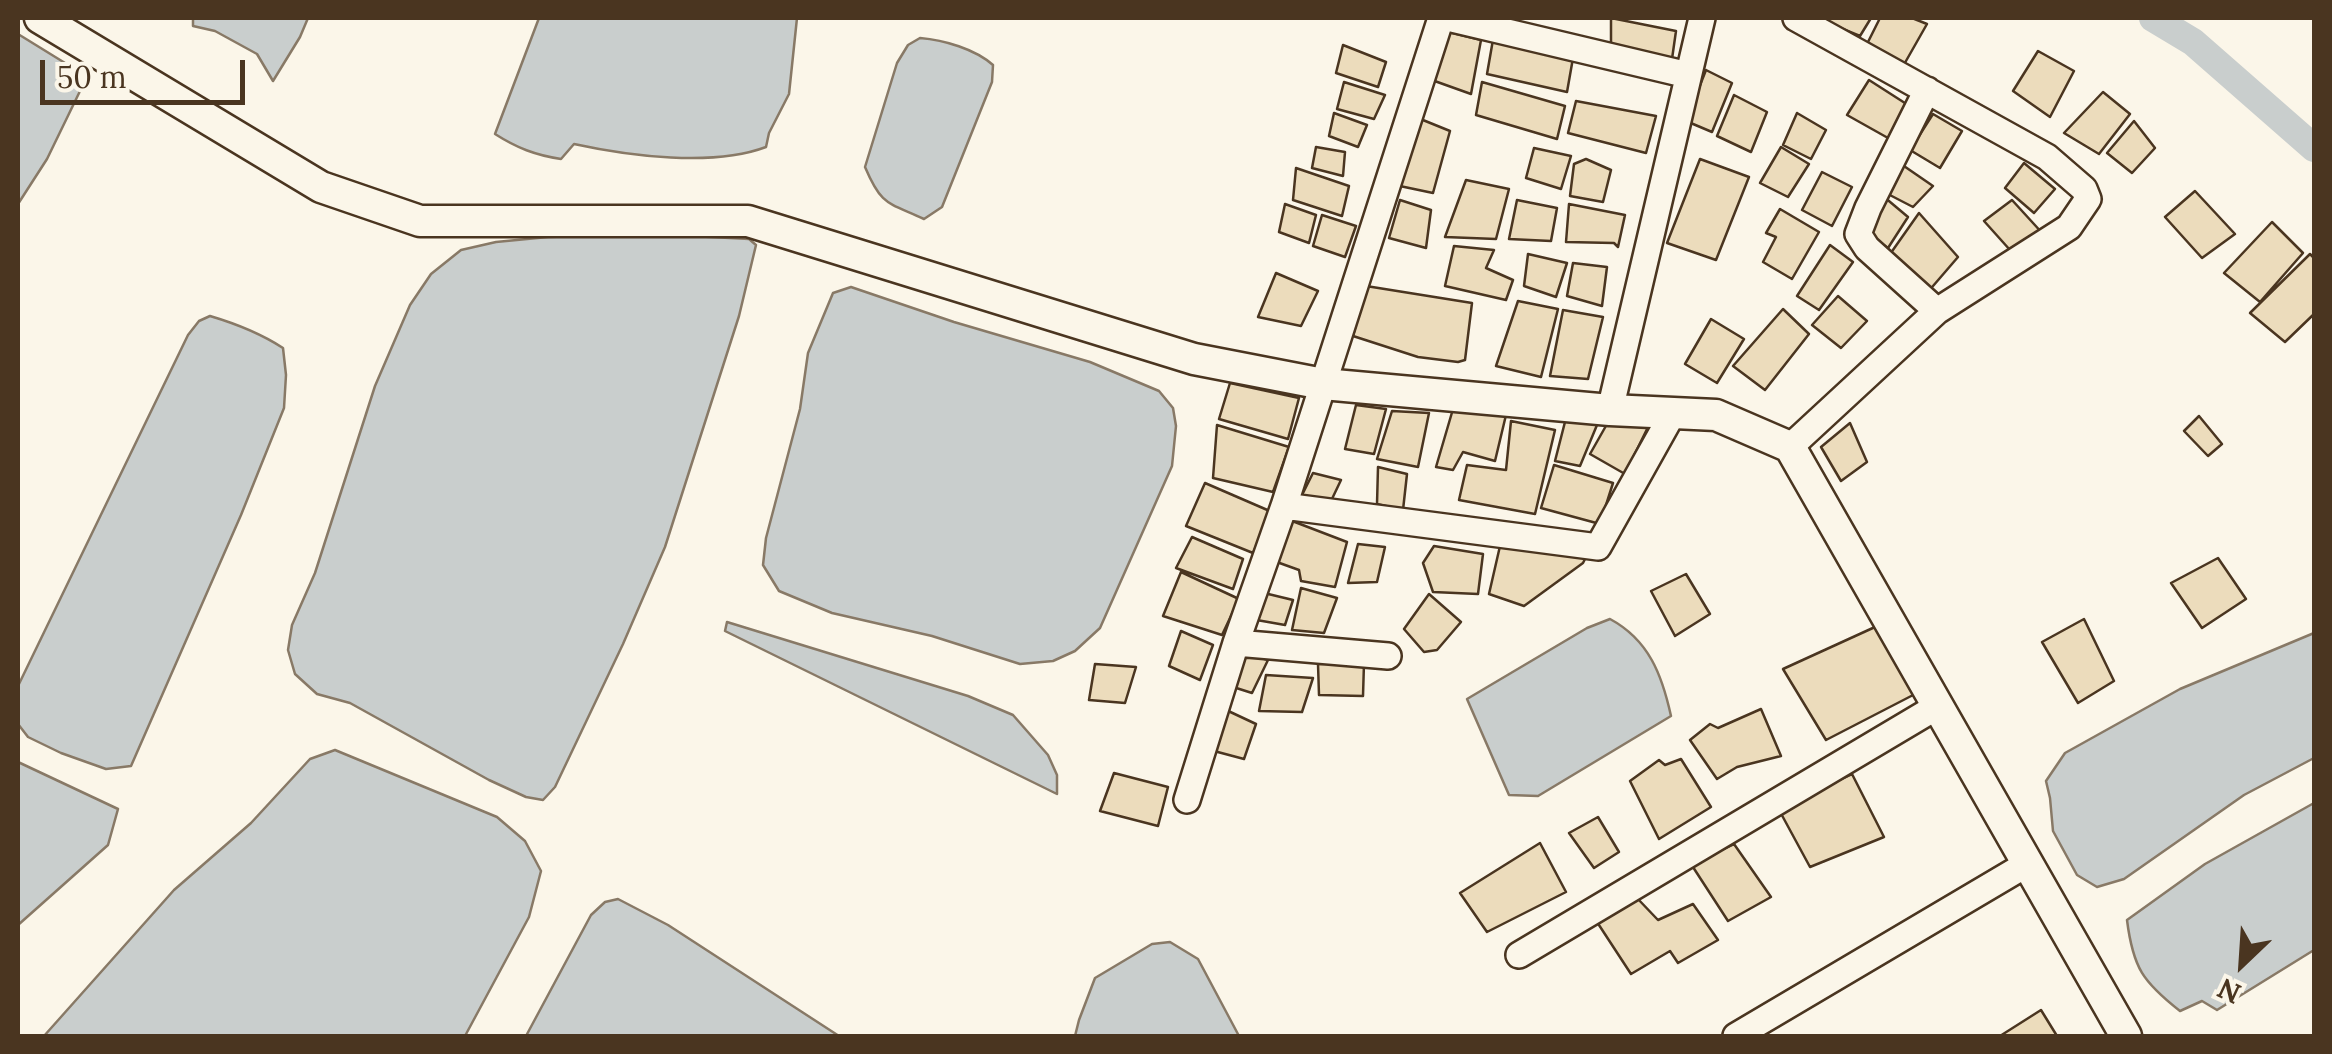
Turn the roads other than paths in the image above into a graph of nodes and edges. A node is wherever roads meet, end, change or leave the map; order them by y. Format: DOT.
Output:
graph roads {
  1 [pos="40,18"];
  2 [pos="1445,18"];
  3 [pos="1702,18"];
  4 [pos="1796,18"];
  5 [pos="1688,76"];
  6 [pos="1927,90"];
  7 [pos="1938,310"];
  8 [pos="1323,384"];
  9 [pos="1610,410"];
  10 [pos="1673,413"];
  11 [pos="1790,447"];
  12 [pos="1284,506"];
  13 [pos="1236,644"];
  14 [pos="1388,656"];
  15 [pos="1938,706"];
  16 [pos="1187,800"];
  17 [pos="2026,864"];
  18 [pos="1518,955"];
  19 [pos="1736,1036"];
  20 [pos="2126,1036"];
  1 -- 8 [label="street"];
  2 -- 5 [label="street"];
  2 -- 8 [label="street"];
  3 -- 5 [label="street"];
  4 -- 6 [label="street"];
  5 -- 9 [label="street"];
  6 -- 7 [label="street"];
  6 -- 7 [label="street"];
  7 -- 11 [label="street"];
  8 -- 9 [label="street"];
  8 -- 12 [label="street"];
  9 -- 10 [label="street"];
  10 -- 11 [label="street"];
  10 -- 12 [label="street"];
  11 -- 15 [label="street"];
  12 -- 13 [label="street"];
  13 -- 14 [label="street"];
  13 -- 16 [label="street"];
  15 -- 17 [label="street"];
  15 -- 18 [label="street"];
  17 -- 19 [label="street"];
  17 -- 20 [label="street"];
}
